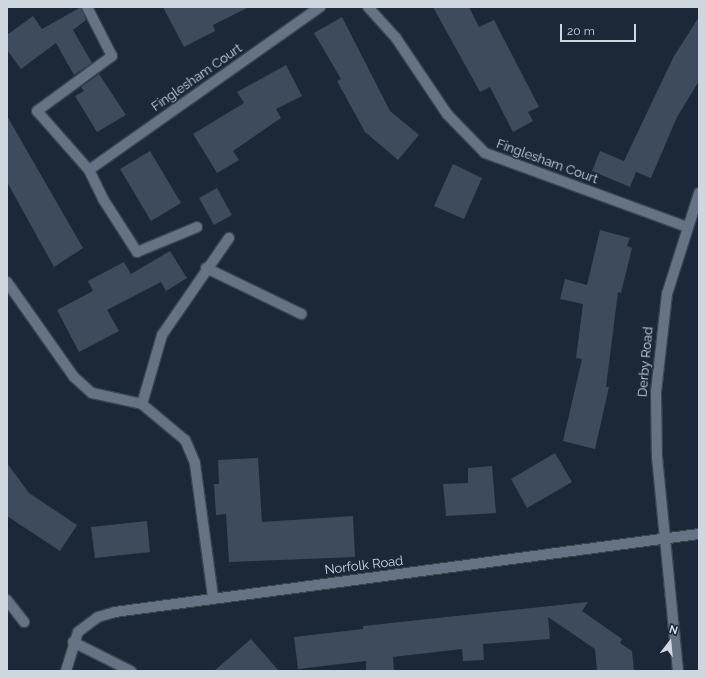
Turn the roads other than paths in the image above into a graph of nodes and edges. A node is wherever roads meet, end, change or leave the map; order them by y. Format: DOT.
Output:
graph roads {
  1 [pos="87,7"];
  2 [pos="320,7"];
  3 [pos="368,7"];
  4 [pos="89,170"];
  5 [pos="699,193"];
  6 [pos="196,227"];
  7 [pos="687,227"];
  8 [pos="229,238"];
  9 [pos="206,268"];
  10 [pos="7,282"];
  11 [pos="301,314"];
  12 [pos="142,404"];
  13 [pos="699,534"];
  14 [pos="666,538"];
  15 [pos="213,597"];
  16 [pos="7,600"];
  17 [pos="24,622"];
  18 [pos="73,642"];
  19 [pos="66,671"];
  20 [pos="131,671"];
  21 [pos="678,671"];
  1 -- 4 [label="street"];
  2 -- 4 [label="street, Finglesham Court"];
  3 -- 7 [label="street, Finglesham Court"];
  4 -- 6 [label="street"];
  5 -- 7 [label="street, Derby Road"];
  7 -- 14 [label="street, Derby Road"];
  8 -- 9 [label="street"];
  9 -- 11 [label="street"];
  9 -- 12 [label="street"];
  10 -- 12 [label="street"];
  12 -- 15 [label="street"];
  13 -- 14 [label="street, Norfolk Road"];
  14 -- 15 [label="street, Norfolk Road"];
  14 -- 21 [label="street, Derby Road"];
  15 -- 18 [label="street, Norfolk Road"];
  16 -- 17 [label="street"];
  18 -- 19 [label="street, Norfolk Road"];
  18 -- 20 [label="street"];
}
